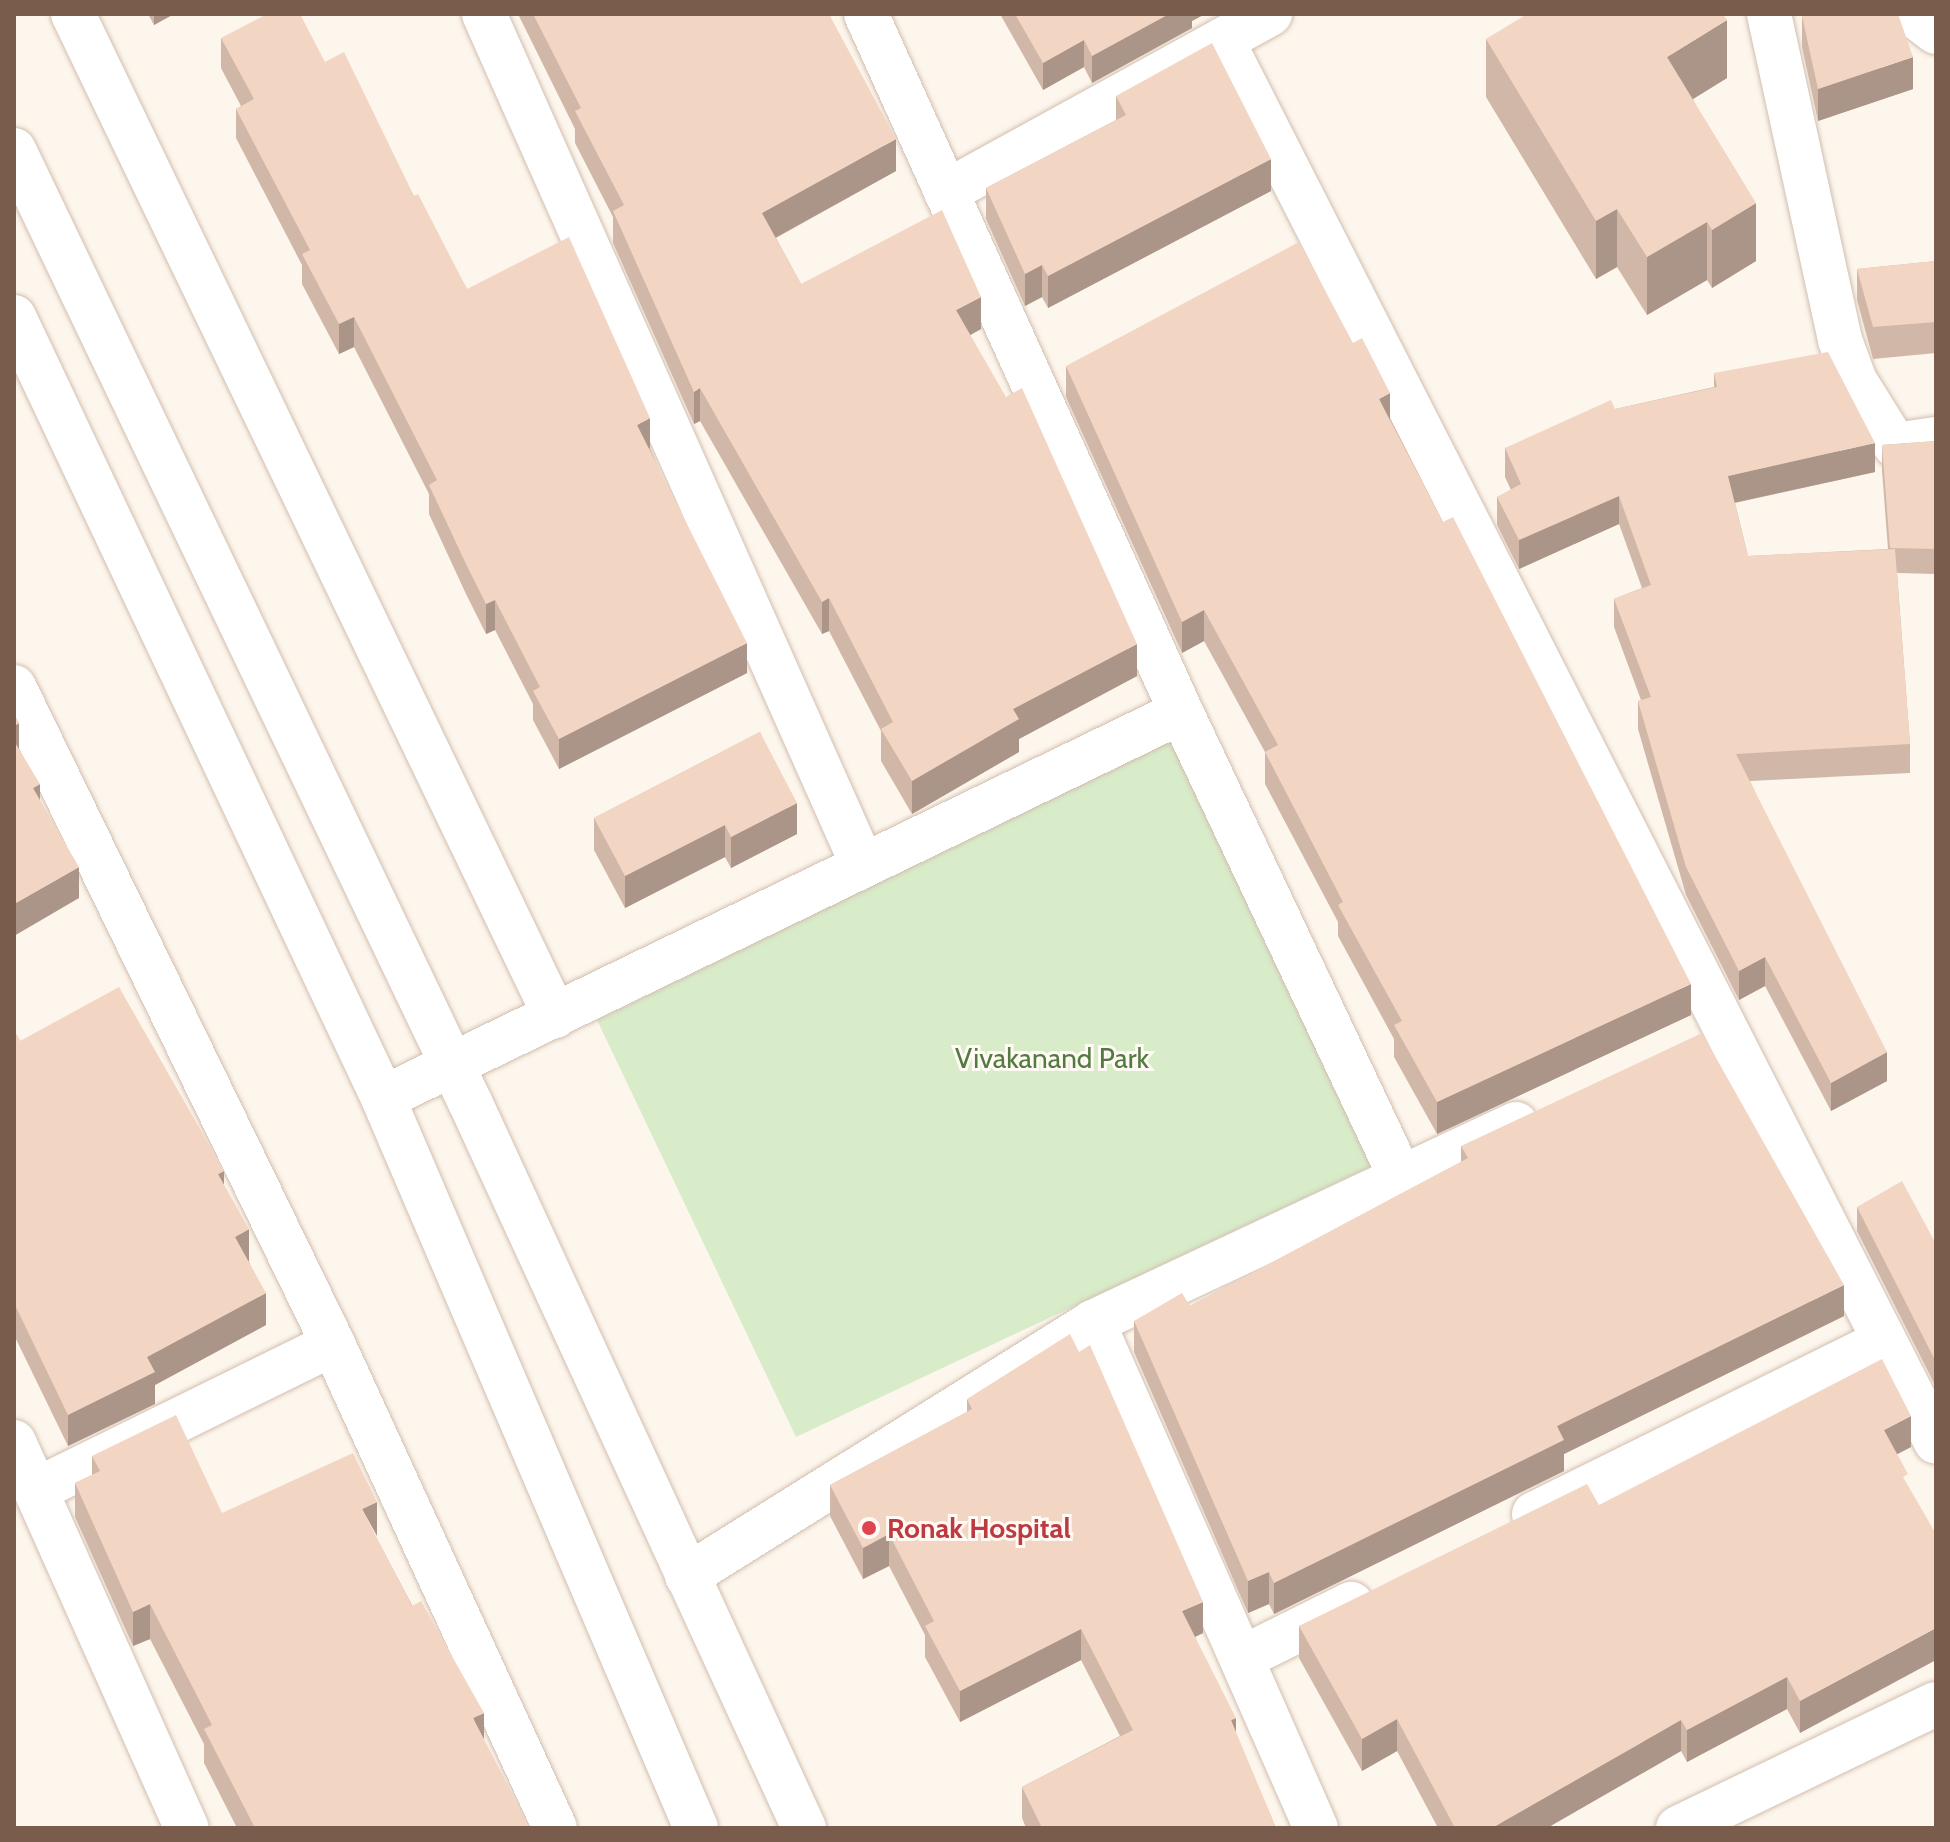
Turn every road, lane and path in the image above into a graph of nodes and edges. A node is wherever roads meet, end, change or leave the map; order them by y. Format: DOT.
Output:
graph roads {
  1 [pos="73,14"];
  2 [pos="484,14"];
  3 [pos="866,14"];
  4 [pos="1270,14"];
  5 [pos="1769,14"];
  6 [pos="1912,14"];
  7 [pos="1936,32"];
  8 [pos="1222,40"];
  9 [pos="14,150"];
  10 [pos="946,192"];
  11 [pos="14,317"];
  12 [pos="1936,439"];
  13 [pos="14,687"];
  14 [pos="1181,712"];
  15 [pos="863,866"];
  16 [pos="555,1016"];
  17 [pos="1724,1027"];
  18 [pos="1682,1047"];
  19 [pos="450,1065"];
  20 [pos="383,1098"];
  21 [pos="1556,1106"];
  22 [pos="1401,1178"];
  23 [pos="1093,1322"];
  24 [pos="1884,1341"];
  25 [pos="333,1344"];
  26 [pos="14,1442"];
  27 [pos="1936,1442"];
  28 [pos="36,1490"];
  29 [pos="1498,1531"];
  30 [pos="687,1576"];
  31 [pos="1384,1588"];
  32 [pos="1242,1658"];
  33 [pos="1936,1704"];
  34 [pos="187,1828"];
  35 [pos="555,1828"];
  36 [pos="696,1828"];
  37 [pos="804,1828"];
  38 [pos="1316,1828"];
  39 [pos="1678,1828"];
  1 -- 16 [label="street"];
  2 -- 15 [label="street"];
  3 -- 10 [label="street"];
  4 -- 8 [label="street"];
  5 -- 12 [label="street"];
  6 -- 7 [label="street"];
  8 -- 10 [label="street"];
  8 -- 17 [label="street"];
  9 -- 19 [label="street"];
  10 -- 14 [label="street"];
  11 -- 20 [label="street"];
  13 -- 25 [label="street"];
  14 -- 15 [label="street"];
  14 -- 22 [label="street"];
  15 -- 16 [label="street"];
  16 -- 19 [label="street"];
  17 -- 18 [label="street"];
  17 -- 24 [label="street"];
  19 -- 20 [label="street"];
  19 -- 30 [label="street"];
  20 -- 36 [label="street"];
  21 -- 22 [label="street"];
  22 -- 23 [label="street"];
  23 -- 30 [label="street"];
  23 -- 32 [label="street"];
  24 -- 27 [label="street"];
  24 -- 29 [label="street"];
  25 -- 28 [label="street"];
  25 -- 35 [label="street"];
  26 -- 28 [label="street"];
  28 -- 34 [label="street"];
  30 -- 37 [label="street"];
  31 -- 32 [label="street"];
  32 -- 38 [label="street"];
  33 -- 39 [label="street"];
}
